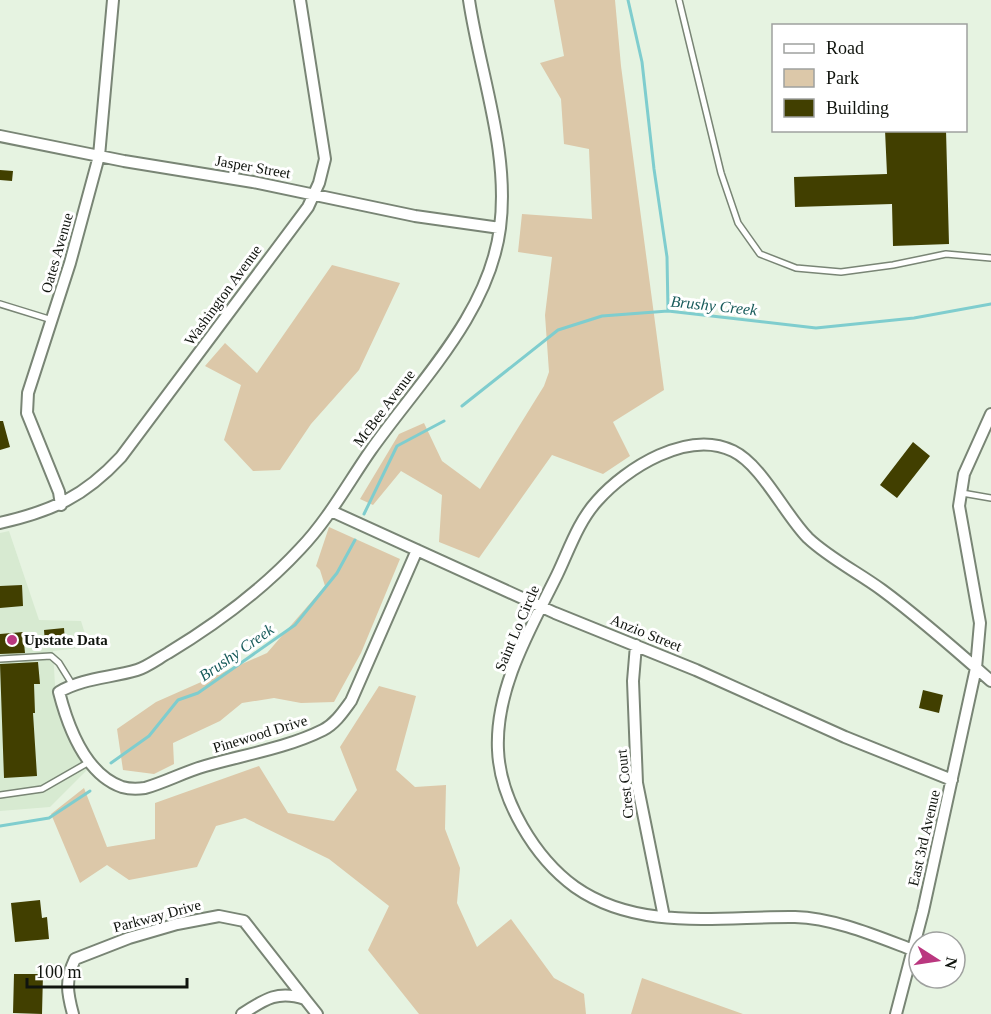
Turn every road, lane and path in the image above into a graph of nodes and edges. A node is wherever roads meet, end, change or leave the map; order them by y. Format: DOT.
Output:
graph roads {
  1 [pos="113,0"];
  2 [pos="300,0"];
  3 [pos="469,0"];
  4 [pos="679,0"];
  5 [pos="0,136"];
  6 [pos="99,156"];
  7 [pos="314,194"];
  8 [pos="500,228"];
  9 [pos="991,258"];
  10 [pos="0,304"];
  11 [pos="52,320"];
  12 [pos="991,414"];
  13 [pos="960,493"];
  14 [pos="991,498"];
  15 [pos="61,505"];
  16 [pos="331,511"];
  17 [pos="0,523"];
  18 [pos="417,550"];
  19 [pos="540,606"];
  20 [pos="636,645"];
  21 [pos="0,659"];
  22 [pos="976,668"];
  23 [pos="991,681"];
  24 [pos="72,684"];
  25 [pos="59,692"];
  26 [pos="89,762"];
  27 [pos="952,780"];
  28 [pos="0,795"];
  29 [pos="664,917"];
  30 [pos="917,930"];
  31 [pos="907,948"];
  32 [pos="907,970"];
  33 [pos="305,999"];
  34 [pos="73,1014"];
  35 [pos="242,1014"];
  36 [pos="317,1014"];
  37 [pos="896,1014"];
  1 -- 6 [label="street, Oates Avenue"];
  2 -- 7 [label="street, Washington Avenue"];
  3 -- 8 [label="street, McBee Avenue"];
  4 -- 9 [label="lane"];
  5 -- 6 [label="street, Jasper Street"];
  6 -- 7 [label="street, Jasper Street"];
  6 -- 11 [label="street, Oates Avenue"];
  7 -- 8 [label="street, Jasper Street"];
  7 -- 15 [label="street, Washington Avenue"];
  8 -- 16 [label="street, McBee Avenue"];
  10 -- 11 [label="lane"];
  11 -- 15 [label="street, Oates Avenue"];
  12 -- 13 [label="street, East 3rd Avenue"];
  13 -- 14 [label="lane"];
  13 -- 22 [label="street, East 3rd Avenue"];
  15 -- 17 [label="street, Washington Avenue"];
  16 -- 18 [label="street, Anzio Street"];
  16 -- 24 [label="street, McBee Avenue"];
  18 -- 19 [label="street, Anzio Street"];
  18 -- 26 [label="street, Pinewood Drive"];
  19 -- 20 [label="street, Anzio Street"];
  19 -- 22 [label="street, Saint Lo Circle"];
  19 -- 29 [label="street, Saint Lo Circle"];
  20 -- 27 [label="street, Anzio Street"];
  20 -- 29 [label="street, Crest Court"];
  21 -- 24 [label="lane"];
  22 -- 23 [label="street, Saint Lo Circle"];
  22 -- 27 [label="street, East 3rd Avenue"];
  24 -- 25 [label="street, McBee Avenue"];
  25 -- 26 [label="street, Pinewood Drive"];
  26 -- 28 [label="lane"];
  27 -- 30 [label="street, East 3rd Avenue"];
  29 -- 31 [label="street, Saint Lo Circle"];
  32 -- 37 [label="street, East 3rd Avenue"];
  33 -- 34 [label="street, Parkway Drive"];
  33 -- 35 [label="street"];
  33 -- 36 [label="street, Parkway Drive"];
}
